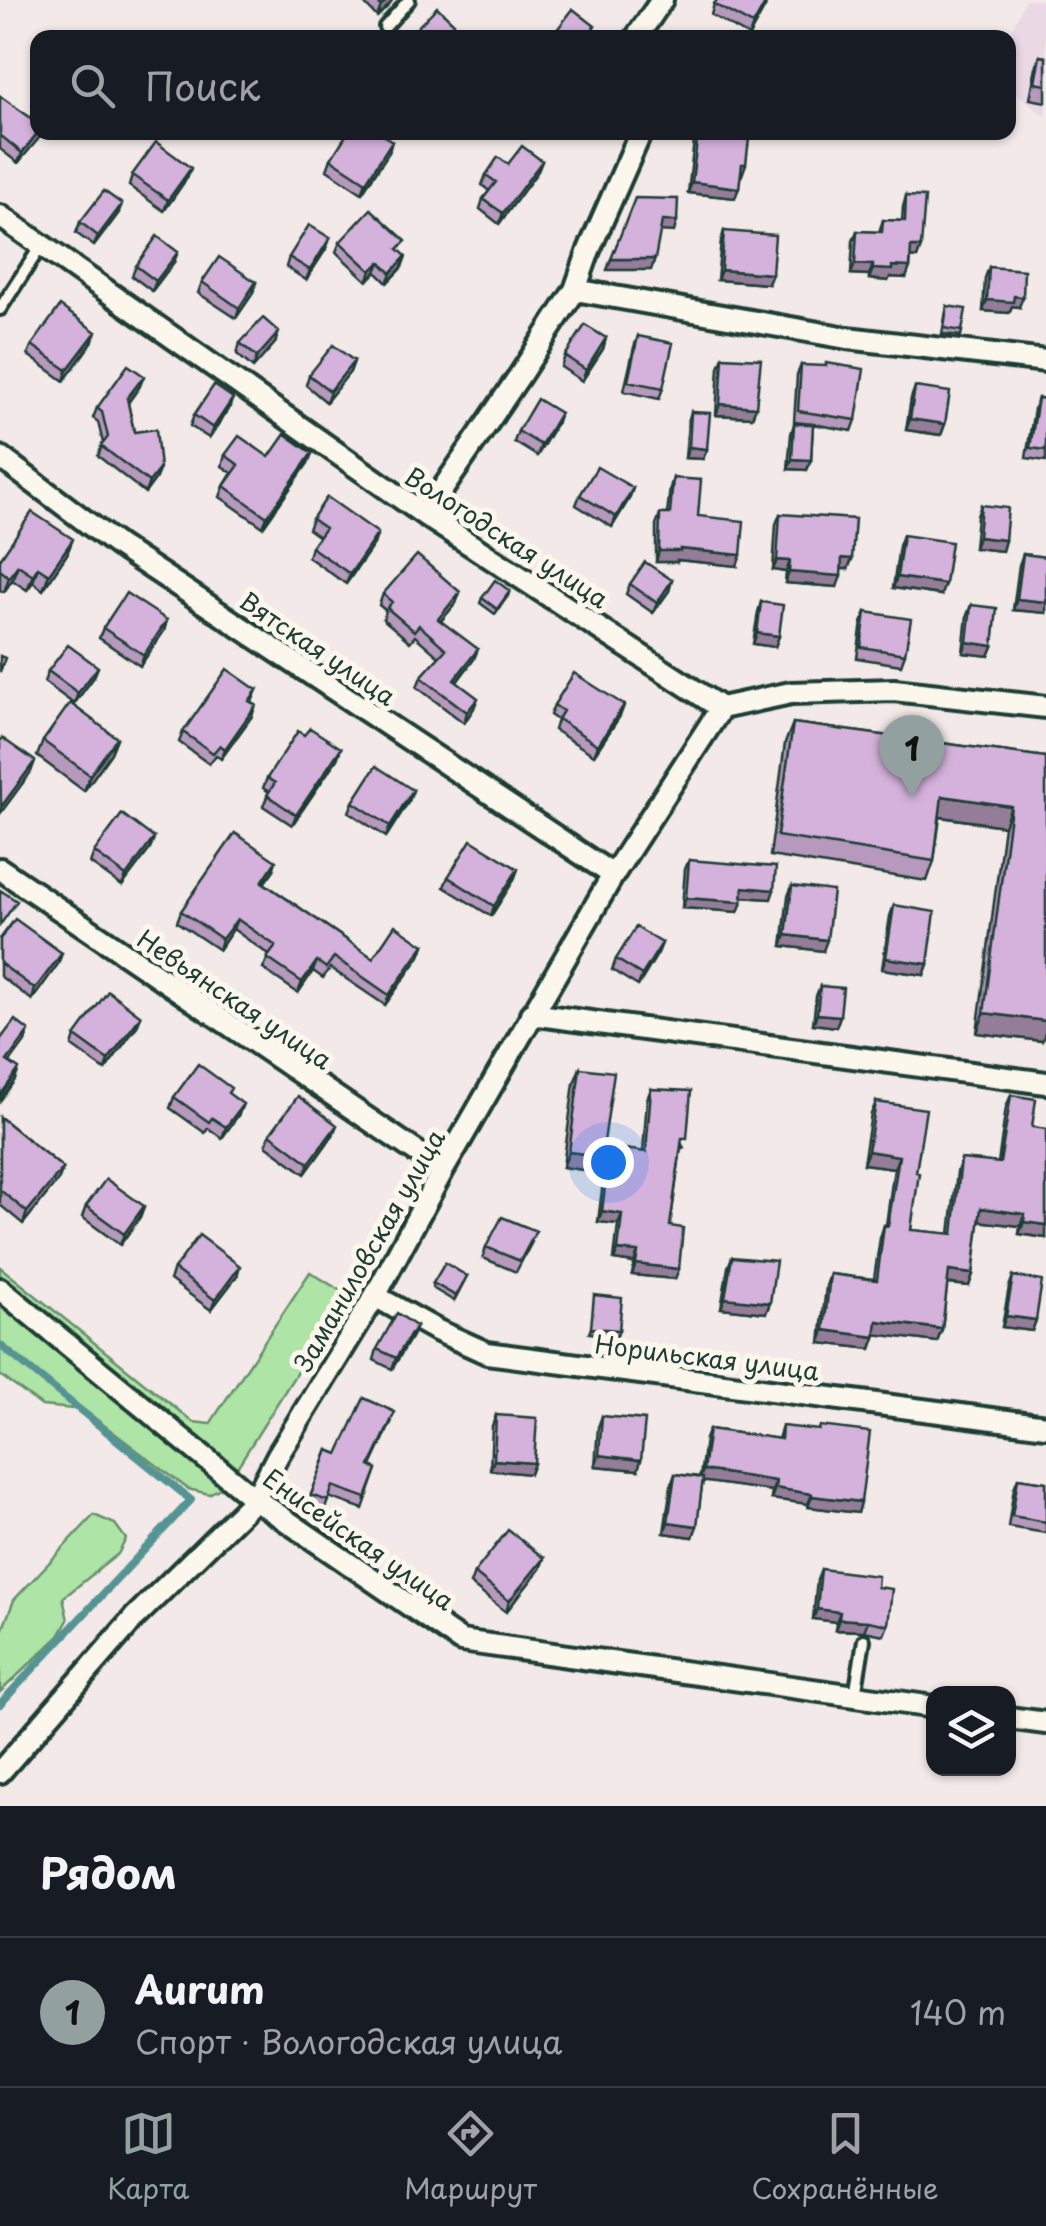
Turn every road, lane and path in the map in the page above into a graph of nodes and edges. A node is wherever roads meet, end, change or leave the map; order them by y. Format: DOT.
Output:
graph roads {
  1 [pos="409,0"];
  2 [pos="662,0"];
  3 [pos="385,26"];
  4 [pos="641,30"];
  5 [pos="638,140"];
  6 [pos="0,216"];
  7 [pos="41,246"];
  8 [pos="575,290"];
  9 [pos="0,308"];
  10 [pos="1046,361"];
  11 [pos="0,457"];
  12 [pos="425,515"];
  13 [pos="1046,707"];
  14 [pos="721,708"];
  15 [pos="0,868"];
  16 [pos="613,875"];
  17 [pos="532,1014"];
  18 [pos="1046,1083"];
  19 [pos="443,1170"];
  20 [pos="0,1289"];
  21 [pos="376,1296"];
  22 [pos="1046,1426"];
  23 [pos="255,1499"];
  24 [pos="864,1640"];
  25 [pos="855,1696"];
  26 [pos="926,1706"];
  27 [pos="1016,1719"];
  28 [pos="1046,1723"];
  29 [pos="0,1772"];
  1 -- 3 [label="lane"];
  2 -- 4 [label="street"];
  5 -- 8 [label="street"];
  6 -- 7 [label="street, Вологодская улица"];
  7 -- 9 [label="lane"];
  7 -- 12 [label="street, Вологодская улица"];
  8 -- 10 [label="street"];
  8 -- 12 [label="street"];
  11 -- 16 [label="street, Вятская улица"];
  12 -- 14 [label="street, Вологодская улица"];
  13 -- 14 [label="street"];
  14 -- 16 [label="street, Заманиловская улица"];
  15 -- 19 [label="street, Невьянская улица"];
  16 -- 17 [label="street, Заманиловская улица"];
  17 -- 18 [label="street"];
  17 -- 19 [label="street, Заманиловская улица"];
  19 -- 21 [label="street, Заманиловская улица"];
  20 -- 23 [label="street, Енисейская улица"];
  21 -- 22 [label="street, Норильская улица"];
  21 -- 23 [label="street, Заманиловская улица"];
  23 -- 25 [label="street, Енисейская улица"];
  23 -- 29 [label="street, Заманиловская улица"];
  24 -- 25 [label="lane"];
  25 -- 26 [label="street, Енисейская улица"];
  27 -- 28 [label="street"];
}
